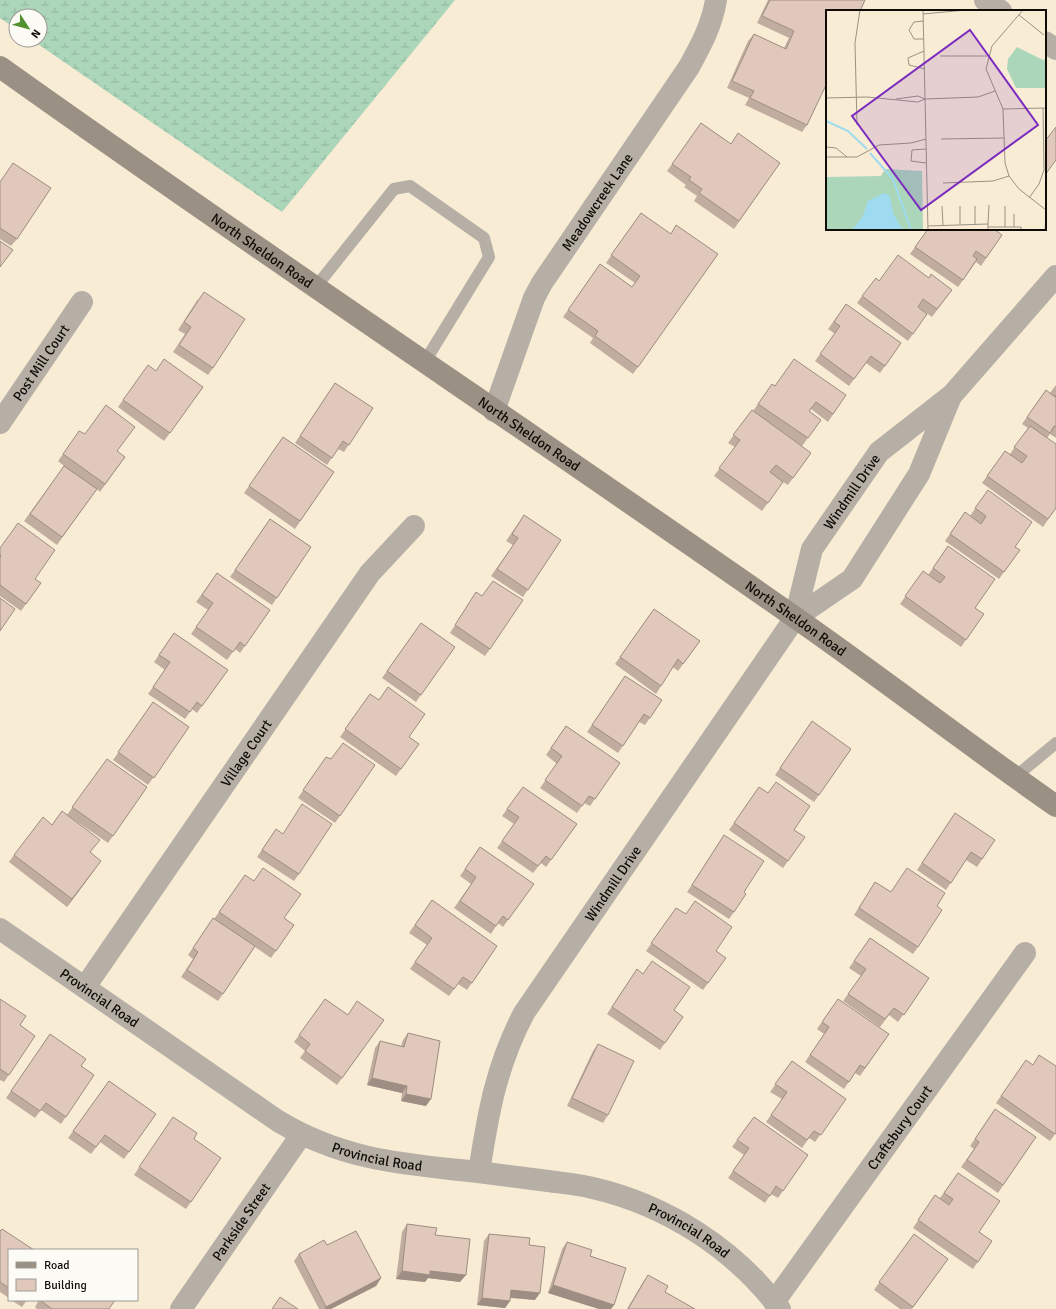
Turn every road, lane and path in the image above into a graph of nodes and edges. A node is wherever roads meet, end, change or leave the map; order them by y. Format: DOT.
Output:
graph roads {
  1 [pos="716,0"];
  2 [pos="985,0"];
  3 [pos="1000,10"];
  4 [pos="1046,43"];
  5 [pos="1056,49"];
  6 [pos="0,67"];
  7 [pos="1056,276"];
  8 [pos="315,288"];
  9 [pos="82,302"];
  10 [pos="424,363"];
  11 [pos="952,394"];
  12 [pos="494,411"];
  13 [pos="0,423"];
  14 [pos="414,526"];
  15 [pos="796,618"];
  16 [pos="1056,743"];
  17 [pos="1015,778"];
  18 [pos="1056,806"];
  19 [pos="0,929"];
  20 [pos="1024,953"];
  21 [pos="85,987"];
  22 [pos="301,1135"];
  23 [pos="479,1172"];
  24 [pos="777,1306"];
  25 [pos="181,1309"];
  1 -- 12 [label="street, Meadowcreek Lane"];
  2 -- 3 [label="street"];
  4 -- 5 [label="street"];
  6 -- 8 [label="street, North Sheldon Road"];
  7 -- 11 [label="street, Windmill Drive"];
  8 -- 10 [label="street, North Sheldon Road"];
  8 -- 10 [label="lane"];
  9 -- 13 [label="street, Post Mill Court"];
  10 -- 12 [label="street, North Sheldon Road"];
  11 -- 15 [label="street, Windmill Drive"];
  11 -- 15 [label="street, Windmill Drive"];
  12 -- 15 [label="street, North Sheldon Road"];
  14 -- 21 [label="street, Village Court"];
  15 -- 17 [label="street, North Sheldon Road"];
  15 -- 23 [label="street, Windmill Drive"];
  16 -- 17 [label="lane"];
  17 -- 18 [label="street, North Sheldon Road"];
  19 -- 21 [label="street, Provincial Road"];
  20 -- 24 [label="street, Craftsbury Court"];
  21 -- 22 [label="street, Provincial Road"];
  22 -- 23 [label="street, Provincial Road"];
  22 -- 25 [label="street, Parkside Street"];
  23 -- 24 [label="street, Provincial Road"];
}
